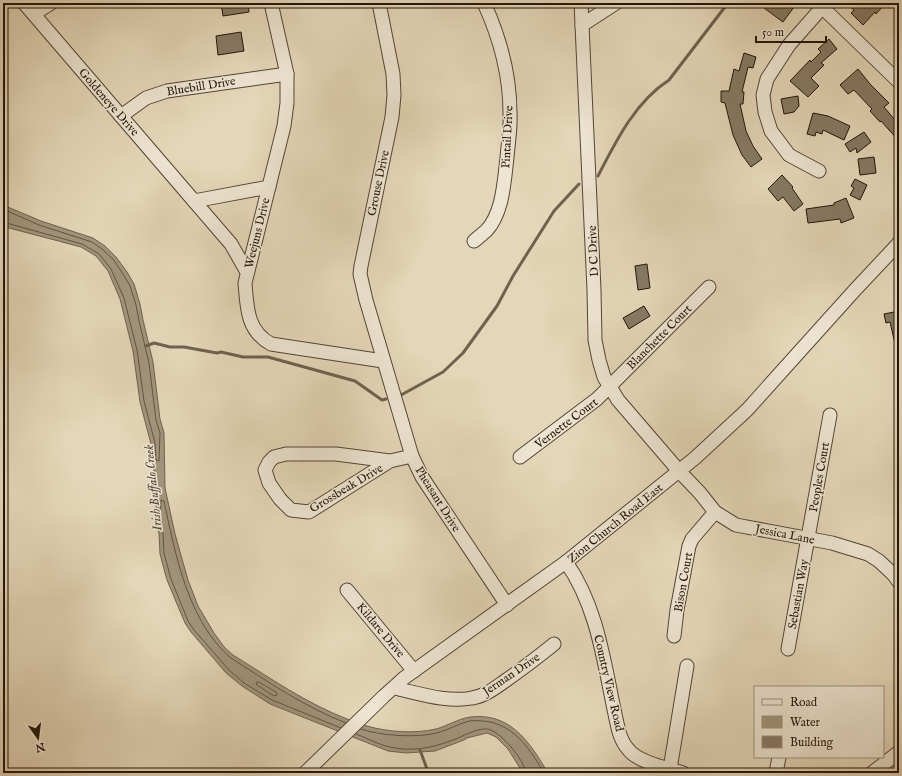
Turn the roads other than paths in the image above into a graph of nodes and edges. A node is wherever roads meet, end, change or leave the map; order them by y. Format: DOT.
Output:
graph roads {
  1 [pos="24,3"];
  2 [pos="51,3"];
  3 [pos="271,3"];
  4 [pos="379,3"];
  5 [pos="484,3"];
  6 [pos="581,3"];
  7 [pos="616,3"];
  8 [pos="824,5"];
  9 [pos="34,14"];
  10 [pos="582,25"];
  11 [pos="287,74"];
  12 [pos="899,82"];
  13 [pos="122,116"];
  14 [pos="819,171"];
  15 [pos="269,188"];
  16 [pos="194,201"];
  17 [pos="474,241"];
  18 [pos="899,243"];
  19 [pos="248,272"];
  20 [pos="709,287"];
  21 [pos="383,361"];
  22 [pos="610,387"];
  23 [pos="830,415"];
  24 [pos="412,456"];
  25 [pos="520,457"];
  26 [pos="390,461"];
  27 [pos="679,471"];
  28 [pos="715,512"];
  29 [pos="808,539"];
  30 [pos="566,562"];
  31 [pos="899,582"];
  32 [pos="347,590"];
  33 [pos="507,605"];
  34 [pos="674,636"];
  35 [pos="554,644"];
  36 [pos="788,649"];
  37 [pos="687,666"];
  38 [pos="414,671"];
  39 [pos="389,692"];
  40 [pos="899,752"];
  41 [pos="779,758"];
  42 [pos="676,771"];
  43 [pos="305,773"];
  44 [pos="776,773"];
  45 [pos="872,773"];
  1 -- 9 [label="street, Goldeneye Drive"];
  2 -- 9 [label="street"];
  3 -- 11 [label="street, Weejuns Drive"];
  4 -- 21 [label="street, Grouse Drive"];
  5 -- 17 [label="street, Pintail Drive"];
  6 -- 10 [label="street, D C Drive"];
  7 -- 10 [label="street"];
  8 -- 12 [label="street"];
  8 -- 14 [label="street"];
  9 -- 13 [label="street, Goldeneye Drive"];
  10 -- 22 [label="street, D C Drive"];
  11 -- 13 [label="street, Bluebill Drive"];
  11 -- 15 [label="street, Weejuns Drive"];
  13 -- 16 [label="street, Goldeneye Drive"];
  15 -- 16 [label="street"];
  15 -- 19 [label="street, Weejuns Drive"];
  16 -- 19 [label="street, Goldeneye Drive"];
  18 -- 27 [label="street, Zion Church Road East"];
  19 -- 21 [label="street, Weejuns Drive"];
  20 -- 22 [label="street, Blanchette Court"];
  21 -- 24 [label="street, Pheasant Drive"];
  22 -- 25 [label="street, Vernette Court"];
  22 -- 27 [label="street, D C Drive"];
  23 -- 29 [label="street, Peoples Court"];
  24 -- 26 [label="street, Grossbeak Drive"];
  24 -- 33 [label="street, Pheasant Drive"];
  26 -- 26 [label="street, Grossbeak Drive"];
  27 -- 28 [label="street, Jessica Lane"];
  27 -- 30 [label="street, Zion Church Road East"];
  28 -- 29 [label="street, Jessica Lane"];
  28 -- 34 [label="street, Bison Court"];
  29 -- 31 [label="street, Jessica Lane"];
  29 -- 36 [label="street, Sebastian Way"];
  30 -- 33 [label="street, Zion Church Road East"];
  30 -- 42 [label="street, Country View Road"];
  32 -- 38 [label="street, Kildare Drive"];
  33 -- 38 [label="street, Zion Church Road East"];
  35 -- 39 [label="street, Jerman Drive"];
  37 -- 42 [label="street"];
  38 -- 39 [label="street, Zion Church Road East"];
  39 -- 43 [label="street, Zion Church Road East"];
  40 -- 45 [label="street"];
  41 -- 44 [label="street"];
}
